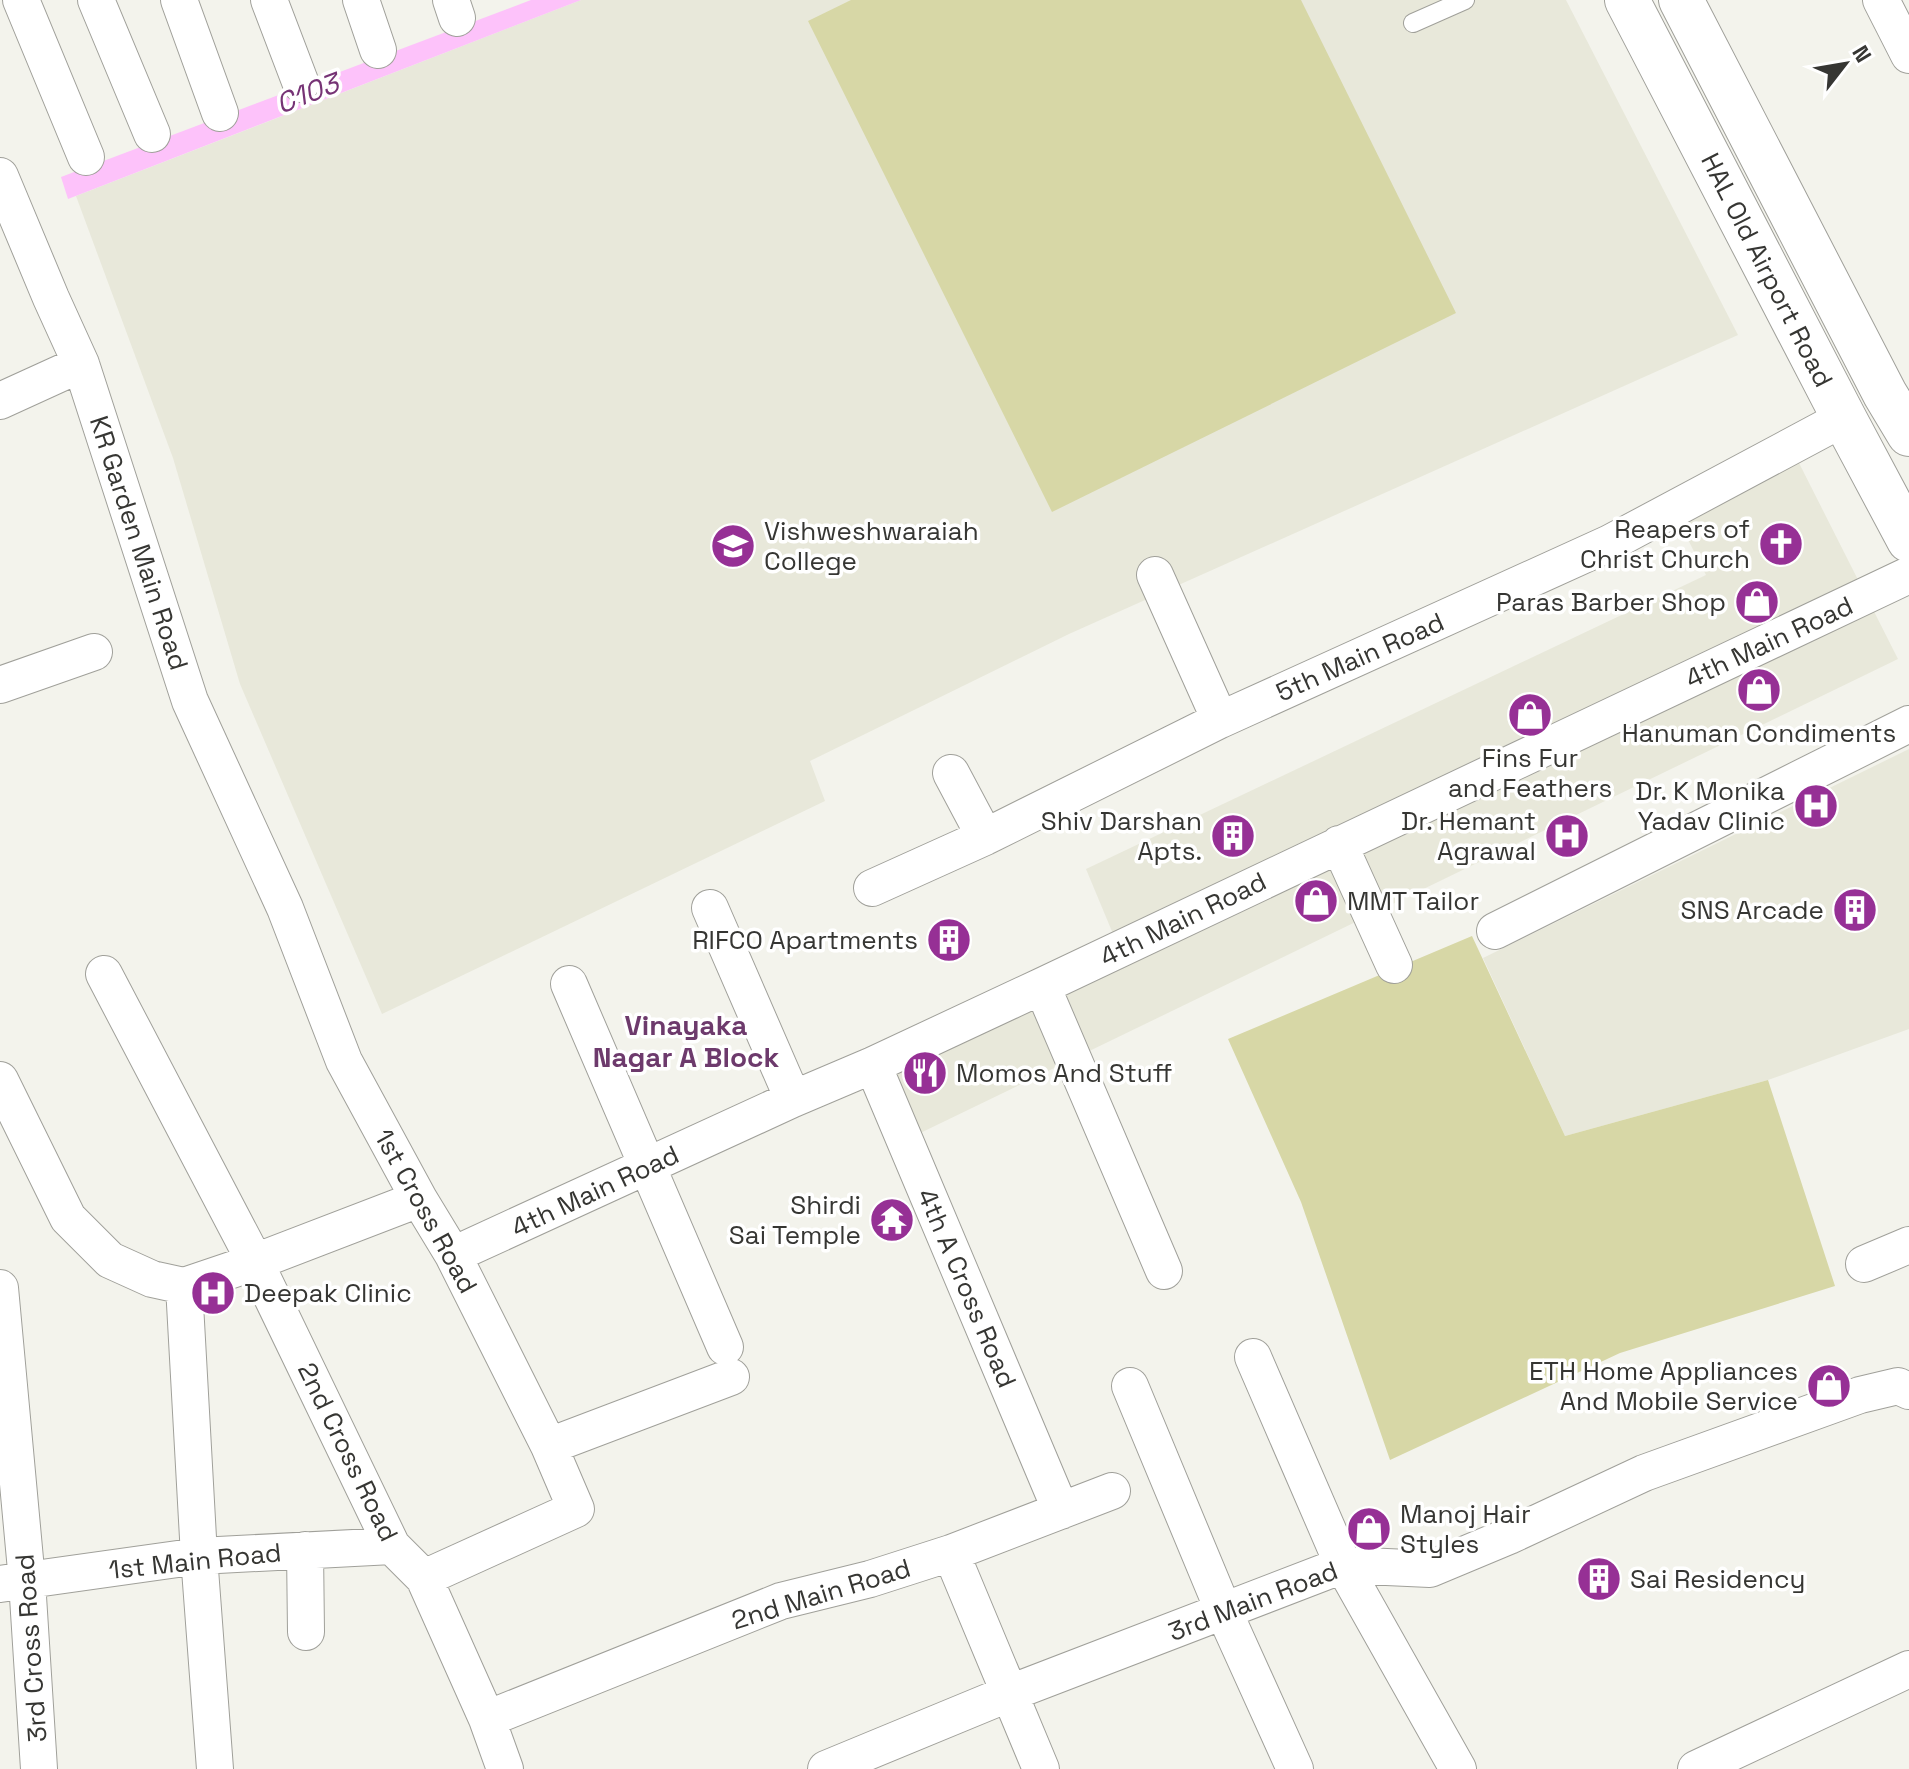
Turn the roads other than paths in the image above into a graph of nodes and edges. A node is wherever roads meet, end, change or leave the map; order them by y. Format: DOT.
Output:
graph roads {
  1 [pos="21,0"];
  2 [pos="96,0"];
  3 [pos="179,0"];
  4 [pos="269,0"];
  5 [pos="361,0"];
  6 [pos="1465,0"];
  7 [pos="1627,0"];
  8 [pos="1681,0"];
  9 [pos="1881,0"];
  10 [pos="1413,23"];
  11 [pos="378,50"];
  12 [pos="1909,55"];
  13 [pos="301,84"];
  14 [pos="220,113"];
  15 [pos="152,134"];
  16 [pos="86,157"];
  17 [pos="0,176"];
  18 [pos="81,364"];
  19 [pos="0,401"];
  20 [pos="1844,418"];
  21 [pos="1909,434"];
  22 [pos="1909,540"];
  23 [pos="1155,575"];
  24 [pos="1909,575"];
  25 [pos="94,652"];
  26 [pos="0,685"];
  27 [pos="1220,720"];
  28 [pos="1909,724"];
  29 [pos="951,773"];
  30 [pos="985,837"];
  31 [pos="1339,844"];
  32 [pos="872,888"];
  33 [pos="285,908"];
  34 [pos="710,908"];
  35 [pos="1495,931"];
  36 [pos="1394,965"];
  37 [pos="104,974"];
  38 [pos="569,984"];
  39 [pos="1042,986"];
  40 [pos="873,1065"];
  41 [pos="0,1080"];
  42 [pos="793,1099"];
  43 [pos="648,1166"];
  44 [pos="419,1199"];
  45 [pos="1909,1245"];
  46 [pos="453,1255"];
  47 [pos="255,1262"];
  48 [pos="1864,1264"];
  49 [pos="1164,1271"];
  50 [pos="184,1286"];
  51 [pos="0,1288"];
  52 [pos="1253,1357"];
  53 [pos="1130,1386"];
  54 [pos="1909,1391"];
  55 [pos="549,1446"];
  56 [pos="1112,1491"];
  57 [pos="1061,1511"];
  58 [pos="392,1546"];
  59 [pos="305,1550"];
  60 [pos="951,1553"];
  61 [pos="199,1556"];
  62 [pos="1343,1565"];
  63 [pos="424,1578"];
  64 [pos="14,1582"];
  65 [pos="1224,1612"];
  66 [pos="306,1632"];
  67 [pos="1909,1669"];
  68 [pos="1010,1693"];
  69 [pos="487,1719"];
  70 [pos="39,1769"];
  71 [pos="215,1769"];
  72 [pos="505,1769"];
  73 [pos="826,1769"];
  74 [pos="1041,1769"];
  75 [pos="1295,1769"];
  76 [pos="1458,1769"];
  77 [pos="1696,1769"];
  1 -- 16 [label="street"];
  2 -- 15 [label="street"];
  3 -- 14 [label="street"];
  4 -- 13 [label="street"];
  5 -- 11 [label="street"];
  6 -- 10 [label="lane"];
  7 -- 20 [label="main road, HAL Old Airport Road"];
  8 -- 21 [label="main road, HAL Old Airport Road"];
  9 -- 12 [label="street"];
  17 -- 18 [label="street, KR Garden Main Road"];
  18 -- 19 [label="street"];
  18 -- 33 [label="street, KR Garden Main Road"];
  20 -- 22 [label="main road, HAL Old Airport Road"];
  20 -- 27 [label="street, 5th Main Road"];
  23 -- 27 [label="street"];
  24 -- 31 [label="street, 4th Main Road"];
  25 -- 26 [label="street"];
  27 -- 30 [label="street, 5th Main Road"];
  28 -- 35 [label="street"];
  29 -- 30 [label="street"];
  30 -- 32 [label="street, 5th Main Road"];
  31 -- 36 [label="street"];
  31 -- 39 [label="street, 4th Main Road"];
  33 -- 44 [label="street, 1st Cross Road"];
  34 -- 42 [label="street"];
  37 -- 47 [label="street, 2nd Cross Road"];
  38 -- 43 [label="street"];
  39 -- 40 [label="street, 4th Main Road"];
  39 -- 49 [label="street"];
  40 -- 42 [label="street, 4th Main Road"];
  40 -- 57 [label="street, 4th A Cross Road"];
  41 -- 50 [label="street"];
  42 -- 43 [label="street, 4th Main Road"];
  43 -- 46 [label="street, 4th Main Road"];
  43 -- 55 [label="street"];
  44 -- 46 [label="street, 1st Cross Road"];
  44 -- 47 [label="street"];
  45 -- 48 [label="street"];
  46 -- 55 [label="street, 1st Cross Road"];
  47 -- 50 [label="street"];
  47 -- 58 [label="street, 2nd Cross Road"];
  50 -- 61 [label="street"];
  51 -- 64 [label="street, 3rd Cross Road"];
  52 -- 62 [label="street"];
  53 -- 65 [label="street"];
  54 -- 62 [label="street, 3rd Main Road"];
  55 -- 63 [label="street, 1st Cross Road"];
  56 -- 57 [label="street, 2nd Main Road"];
  57 -- 60 [label="street, 2nd Main Road"];
  58 -- 59 [label="street, 1st Main Road"];
  58 -- 63 [label="street, 2nd Cross Road"];
  59 -- 61 [label="street, 1st Main Road"];
  59 -- 66 [label="street"];
  60 -- 68 [label="street"];
  60 -- 69 [label="street, 2nd Main Road"];
  61 -- 64 [label="street, 1st Main Road"];
  61 -- 71 [label="street"];
  62 -- 65 [label="street, 3rd Main Road"];
  62 -- 76 [label="street"];
  63 -- 69 [label="street, 2nd Cross Road"];
  64 -- 70 [label="street, 3rd Cross Road"];
  65 -- 68 [label="street, 3rd Main Road"];
  65 -- 75 [label="street"];
  67 -- 77 [label="street"];
  68 -- 73 [label="street, 3rd Main Road"];
  68 -- 74 [label="street"];
  69 -- 72 [label="street, 2nd Cross Road"];
}
